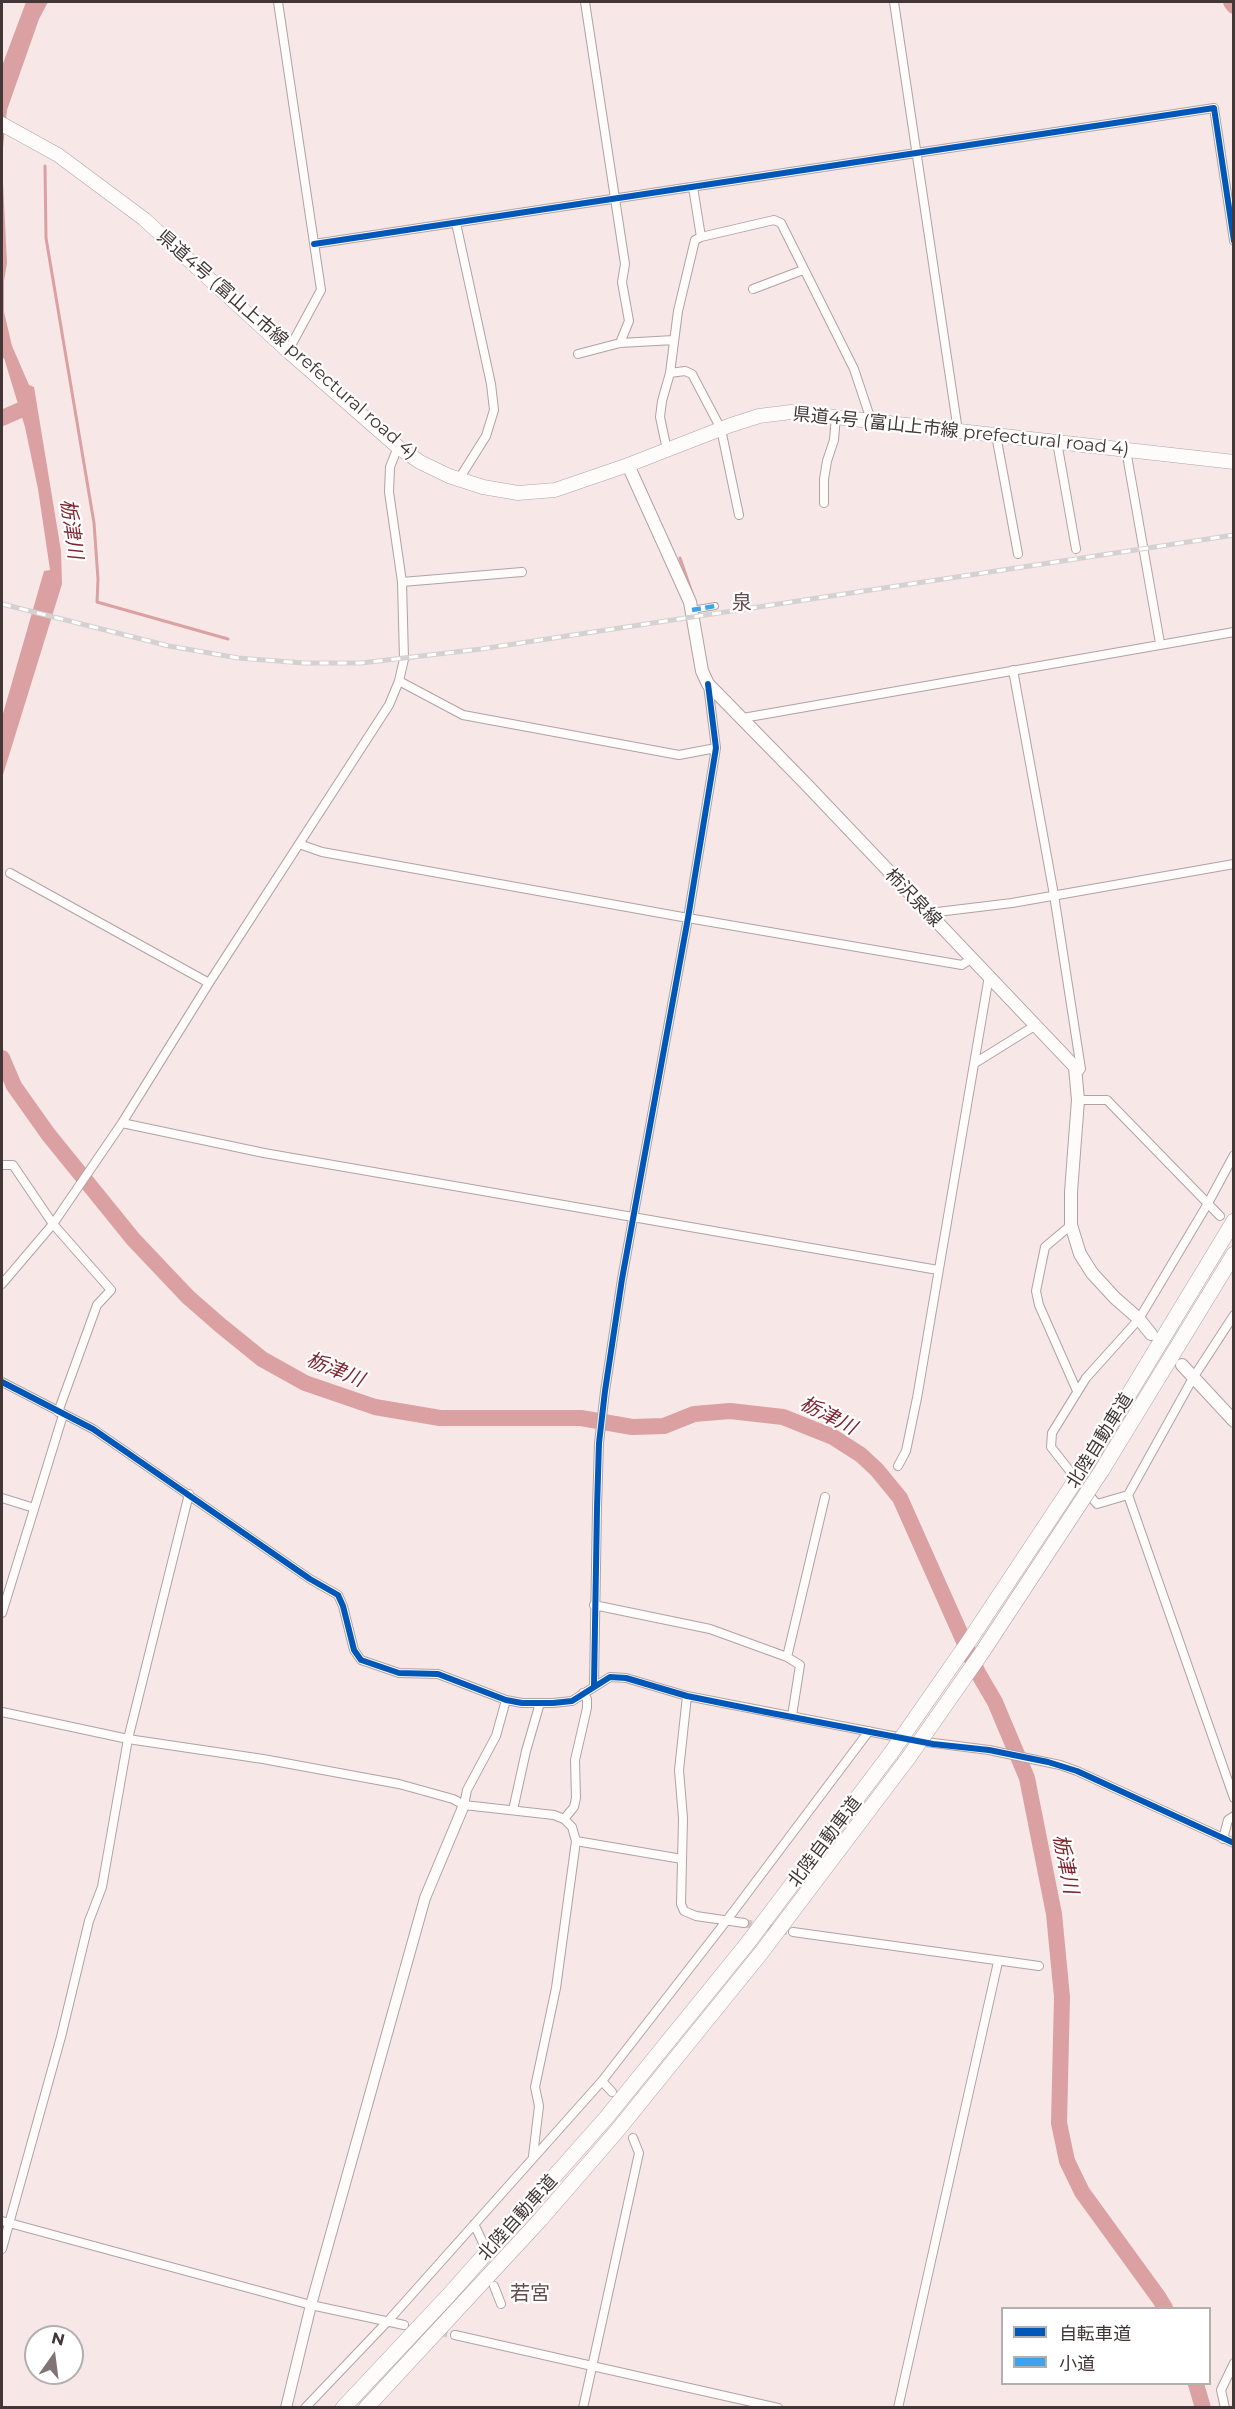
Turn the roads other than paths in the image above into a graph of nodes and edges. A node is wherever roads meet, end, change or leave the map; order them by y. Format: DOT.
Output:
graph roads {
  1 [pos="278,2"];
  2 [pos="585,2"];
  3 [pos="894,2"];
  4 [pos="2,124"];
  5 [pos="916,153"];
  6 [pos="693,187"];
  7 [pos="615,197"];
  8 [pos="456,223"];
  9 [pos="701,237"];
  10 [pos="1233,241"];
  11 [pos="314,244"];
  12 [pos="803,270"];
  13 [pos="753,289"];
  14 [pos="674,340"];
  15 [pos="620,343"];
  16 [pos="288,351"];
  17 [pos="578,354"];
  18 [pos="670,373"];
  19 [pos="836,416"];
  20 [pos="868,419"];
  21 [pos="721,429"];
  22 [pos="958,430"];
  23 [pos="996,435"];
  24 [pos="1057,442"];
  25 [pos="398,447"];
  26 [pos="667,450"];
  27 [pos="1126,450"];
  28 [pos="1233,462"];
  29 [pos="628,465"];
  30 [pos="459,479"];
  31 [pos="825,503"];
  32 [pos="739,515"];
  33 [pos="1076,549"];
  34 [pos="1018,554"];
  35 [pos="522,572"];
  36 [pos="402,582"];
  37 [pos="715,606"];
  38 [pos="692,610"];
  39 [pos="1233,632"];
  40 [pos="1160,643"];
  41 [pos="1013,670"];
  42 [pos="399,681"];
  43 [pos="708,684"];
  44 [pos="743,718"];
  45 [pos="716,748"];
  46 [pos="299,844"];
  47 [pos="1233,864"];
  48 [pos="10,873"];
  49 [pos="1054,896"];
  50 [pos="929,914"];
  51 [pos="688,918"];
  52 [pos="972,958"];
  53 [pos="989,976"];
  54 [pos="209,983"];
  55 [pos="1036,1025"];
  56 [pos="975,1063"];
  57 [pos="1075,1077"];
  58 [pos="1078,1100"];
  59 [pos="122,1123"];
  60 [pos="1233,1155"];
  61 [pos="2,1165"];
  62 [pos="1207,1205"];
  63 [pos="634,1217"];
  64 [pos="1227,1219"];
  65 [pos="53,1224"];
  66 [pos="1071,1225"];
  67 [pos="1233,1254"];
  68 [pos="938,1270"];
  69 [pos="2,1284"];
  70 [pos="1233,1315"];
  71 [pos="1139,1319"];
  72 [pos="1151,1334"];
  73 [pos="1182,1365"];
  74 [pos="1193,1378"];
  75 [pos="2,1382"];
  76 [pos="1077,1390"];
  77 [pos="60,1414"];
  78 [pos="1233,1421"];
  79 [pos="898,1466"];
  80 [pos="189,1494"];
  81 [pos="1128,1495"];
  82 [pos="825,1497"];
  83 [pos="2,1498"];
  84 [pos="34,1508"];
  85 [pos="594,1605"];
  86 [pos="2,1612"];
  87 [pos="787,1657"];
  88 [pos="594,1685"];
  89 [pos="583,1693"];
  90 [pos="687,1696"];
  91 [pos="506,1700"];
  92 [pos="540,1703"];
  93 [pos="2,1712"];
  94 [pos="792,1716"];
  95 [pos="869,1731"];
  96 [pos="128,1739"];
  97 [pos="1233,1798"];
  98 [pos="464,1805"];
  99 [pos="513,1810"];
  100 [pos="1233,1816"];
  101 [pos="564,1819"];
  102 [pos="1223,1839"];
  103 [pos="576,1841"];
  104 [pos="1233,1843"];
  105 [pos="681,1859"];
  106 [pos="727,1920"];
  107 [pos="744,1923"];
  108 [pos="793,1932"];
  109 [pos="998,1962"];
  110 [pos="1039,1966"];
  111 [pos="602,2081"];
  112 [pos="612,2092"];
  113 [pos="633,2138"];
  114 [pos="533,2156"];
  115 [pos="5,2222"];
  116 [pos="474,2224"];
  117 [pos="485,2247"];
  118 [pos="2,2249"];
  119 [pos="494,2286"];
  120 [pos="501,2304"];
  121 [pos="311,2305"];
  122 [pos="388,2321"];
  123 [pos="404,2325"];
  124 [pos="455,2336"];
  125 [pos="1233,2363"];
  126 [pos="592,2367"];
  127 [pos="286,2408"];
  128 [pos="305,2408"];
  129 [pos="343,2408"];
  130 [pos="366,2408"];
  131 [pos="583,2408"];
  132 [pos="778,2408"];
  133 [pos="898,2408"];
  134 [pos="1225,2408"];
  1 -- 11 [label="street"];
  2 -- 7 [label="street"];
  3 -- 5 [label="street"];
  4 -- 16 [label="main road, 県道4号 (富山上市線 prefectural road 4)"];
  5 -- 6 [label="street"];
  5 -- 10 [label="street"];
  5 -- 22 [label="street"];
  6 -- 7 [label="street"];
  6 -- 9 [label="street"];
  7 -- 8 [label="street"];
  7 -- 15 [label="street"];
  8 -- 11 [label="street"];
  8 -- 30 [label="street"];
  9 -- 12 [label="street"];
  9 -- 14 [label="street"];
  11 -- 16 [label="street"];
  12 -- 13 [label="street"];
  12 -- 20 [label="street"];
  14 -- 15 [label="street"];
  14 -- 18 [label="street"];
  15 -- 17 [label="street"];
  16 -- 25 [label="main road, 県道4号 (富山上市線 prefectural road 4)"];
  18 -- 21 [label="street"];
  18 -- 26 [label="street"];
  19 -- 20 [label="main road, 県道4号 (富山上市線 prefectural road 4)"];
  19 -- 21 [label="main road, 県道4号 (富山上市線 prefectural road 4)"];
  19 -- 31 [label="street"];
  20 -- 22 [label="main road, 県道4号 (富山上市線 prefectural road 4)"];
  21 -- 26 [label="main road, 県道4号 (富山上市線 prefectural road 4)"];
  21 -- 32 [label="street"];
  22 -- 23 [label="main road, 県道4号 (富山上市線 prefectural road 4)"];
  23 -- 24 [label="main road, 県道4号 (富山上市線 prefectural road 4)"];
  23 -- 34 [label="street"];
  24 -- 27 [label="main road, 県道4号 (富山上市線 prefectural road 4)"];
  24 -- 33 [label="street"];
  25 -- 30 [label="main road, 県道4号 (富山上市線 prefectural road 4)"];
  25 -- 36 [label="street"];
  26 -- 29 [label="main road, 県道4号 (富山上市線 prefectural road 4)"];
  27 -- 28 [label="main road, 県道4号 (富山上市線 prefectural road 4)"];
  27 -- 40 [label="street"];
  29 -- 30 [label="main road, 県道4号 (富山上市線 prefectural road 4)"];
  29 -- 38 [label="main road, 柿沢泉線"];
  35 -- 36 [label="street"];
  36 -- 42 [label="street"];
  37 -- 38 [label="street"];
  38 -- 43 [label="main road, 柿沢泉線"];
  39 -- 40 [label="street"];
  40 -- 41 [label="street"];
  41 -- 44 [label="street"];
  41 -- 49 [label="street"];
  42 -- 45 [label="street"];
  42 -- 46 [label="street"];
  43 -- 44 [label="main road, 柿沢泉線"];
  43 -- 45 [label="street"];
  44 -- 50 [label="main road, 柿沢泉線"];
  45 -- 51 [label="street"];
  46 -- 51 [label="street"];
  46 -- 54 [label="street"];
  47 -- 49 [label="street"];
  48 -- 54 [label="street"];
  49 -- 50 [label="street"];
  49 -- 57 [label="street"];
  50 -- 52 [label="main road, 柿沢泉線"];
  51 -- 52 [label="street"];
  51 -- 63 [label="street"];
  52 -- 53 [label="main road, 柿沢泉線"];
  53 -- 55 [label="main road, 柿沢泉線"];
  53 -- 56 [label="street"];
  54 -- 59 [label="street"];
  55 -- 56 [label="street"];
  55 -- 57 [label="main road, 柿沢泉線"];
  56 -- 68 [label="street"];
  57 -- 58 [label="main road, 柿沢泉線"];
  58 -- 62 [label="street"];
  58 -- 66 [label="main road, 柿沢泉線"];
  59 -- 63 [label="street"];
  59 -- 65 [label="street"];
  60 -- 62 [label="street"];
  61 -- 65 [label="street"];
  62 -- 64 [label="street"];
  62 -- 71 [label="street"];
  63 -- 68 [label="street"];
  63 -- 85 [label="street"];
  64 -- 129 [label="highway, 北陸自動車道, bridge"];
  65 -- 69 [label="street"];
  65 -- 77 [label="street"];
  66 -- 71 [label="main road, 柿沢泉線"];
  66 -- 76 [label="street"];
  67 -- 130 [label="highway, 北陸自動車道, bridge"];
  68 -- 79 [label="street"];
  70 -- 74 [label="street"];
  71 -- 72 [label="main road, 柿沢泉線"];
  71 -- 76 [label="street"];
  73 -- 74 [label="main road"];
  74 -- 78 [label="main road"];
  74 -- 81 [label="street"];
  75 -- 77 [label="street"];
  76 -- 81 [label="street"];
  77 -- 80 [label="street"];
  77 -- 84 [label="street"];
  80 -- 91 [label="street"];
  80 -- 96 [label="street"];
  81 -- 97 [label="street"];
  82 -- 87 [label="street"];
  83 -- 84 [label="street"];
  84 -- 86 [label="street"];
  85 -- 87 [label="street"];
  85 -- 88 [label="street"];
  87 -- 94 [label="street"];
  88 -- 89 [label="street"];
  88 -- 90 [label="street"];
  89 -- 92 [label="street"];
  89 -- 101 [label="street"];
  90 -- 94 [label="street"];
  90 -- 105 [label="street"];
  91 -- 92 [label="street"];
  91 -- 98 [label="street"];
  92 -- 99 [label="street"];
  93 -- 96 [label="street"];
  94 -- 95 [label="street"];
  95 -- 102 [label="street"];
  95 -- 106 [label="street"];
  96 -- 98 [label="street"];
  96 -- 115 [label="street"];
  98 -- 99 [label="street"];
  98 -- 121 [label="street"];
  99 -- 101 [label="street"];
  100 -- 102 [label="street"];
  101 -- 103 [label="street"];
  102 -- 104 [label="street"];
  103 -- 105 [label="street"];
  103 -- 114 [label="street"];
  105 -- 106 [label="street"];
  106 -- 107 [label="street"];
  106 -- 111 [label="street"];
  108 -- 109 [label="street"];
  109 -- 110 [label="street"];
  109 -- 133 [label="street"];
  111 -- 112 [label="street"];
  111 -- 114 [label="street"];
  113 -- 126 [label="street"];
  114 -- 116 [label="street"];
  115 -- 118 [label="street"];
  115 -- 121 [label="street"];
  116 -- 117 [label="street"];
  116 -- 122 [label="street"];
  119 -- 120 [label="street"];
  121 -- 122 [label="street"];
  121 -- 127 [label="street"];
  122 -- 123 [label="street"];
  122 -- 128 [label="street"];
  124 -- 126 [label="street"];
  125 -- 134 [label="street"];
  126 -- 131 [label="street"];
  126 -- 132 [label="street"];
}
